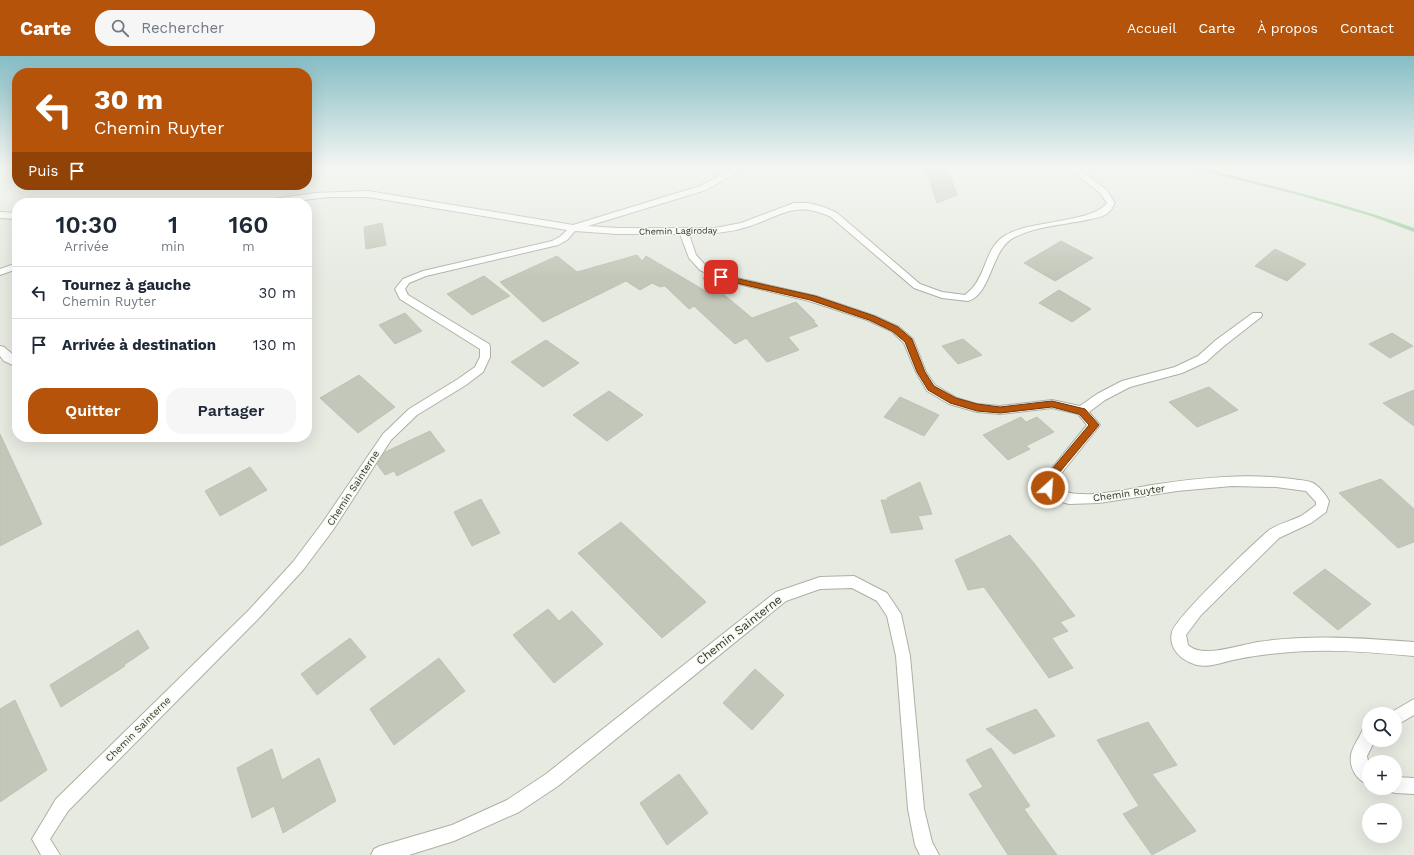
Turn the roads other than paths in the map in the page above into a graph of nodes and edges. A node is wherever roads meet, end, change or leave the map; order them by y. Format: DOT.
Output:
graph roads {
  1 [pos="430,204"];
  2 [pos="650,204"];
  3 [pos="1110,204"];
  4 [pos="0,215"];
  5 [pos="12,216"];
  6 [pos="572,228"];
  7 [pos="684,232"];
  8 [pos="12,268"];
  9 [pos="0,272"];
  10 [pos="1257,315"];
  11 [pos="0,350"];
  12 [pos="12,360"];
  13 [pos="1082,411"];
  14 [pos="1414,649"];
  15 [pos="1414,706"];
  16 [pos="1402,714"];
  17 [pos="1363,747"];
  18 [pos="1362,771"];
  19 [pos="1402,785"];
  20 [pos="1414,786"];
  21 [pos="51,855"];
  22 [pos="380,855"];
  23 [pos="930,855"];
  1 -- 6 [label="street, Chemin Lagiroday"];
  2 -- 6 [label="street"];
  3 -- 7 [label="street, Chemin Lagiroday"];
  4 -- 5 [label="street"];
  6 -- 7 [label="street, Chemin Lagiroday"];
  6 -- 21 [label="street, Chemin Sainterne"];
  7 -- 13 [label="street"];
  8 -- 9 [label="street"];
  10 -- 13 [label="street"];
  11 -- 12 [label="street"];
  13 -- 14 [label="street, Chemin Ruyter"];
  15 -- 16 [label="street"];
  17 -- 18 [label="street"];
  19 -- 20 [label="street"];
  22 -- 23 [label="street, Chemin Sainterne"];
}
